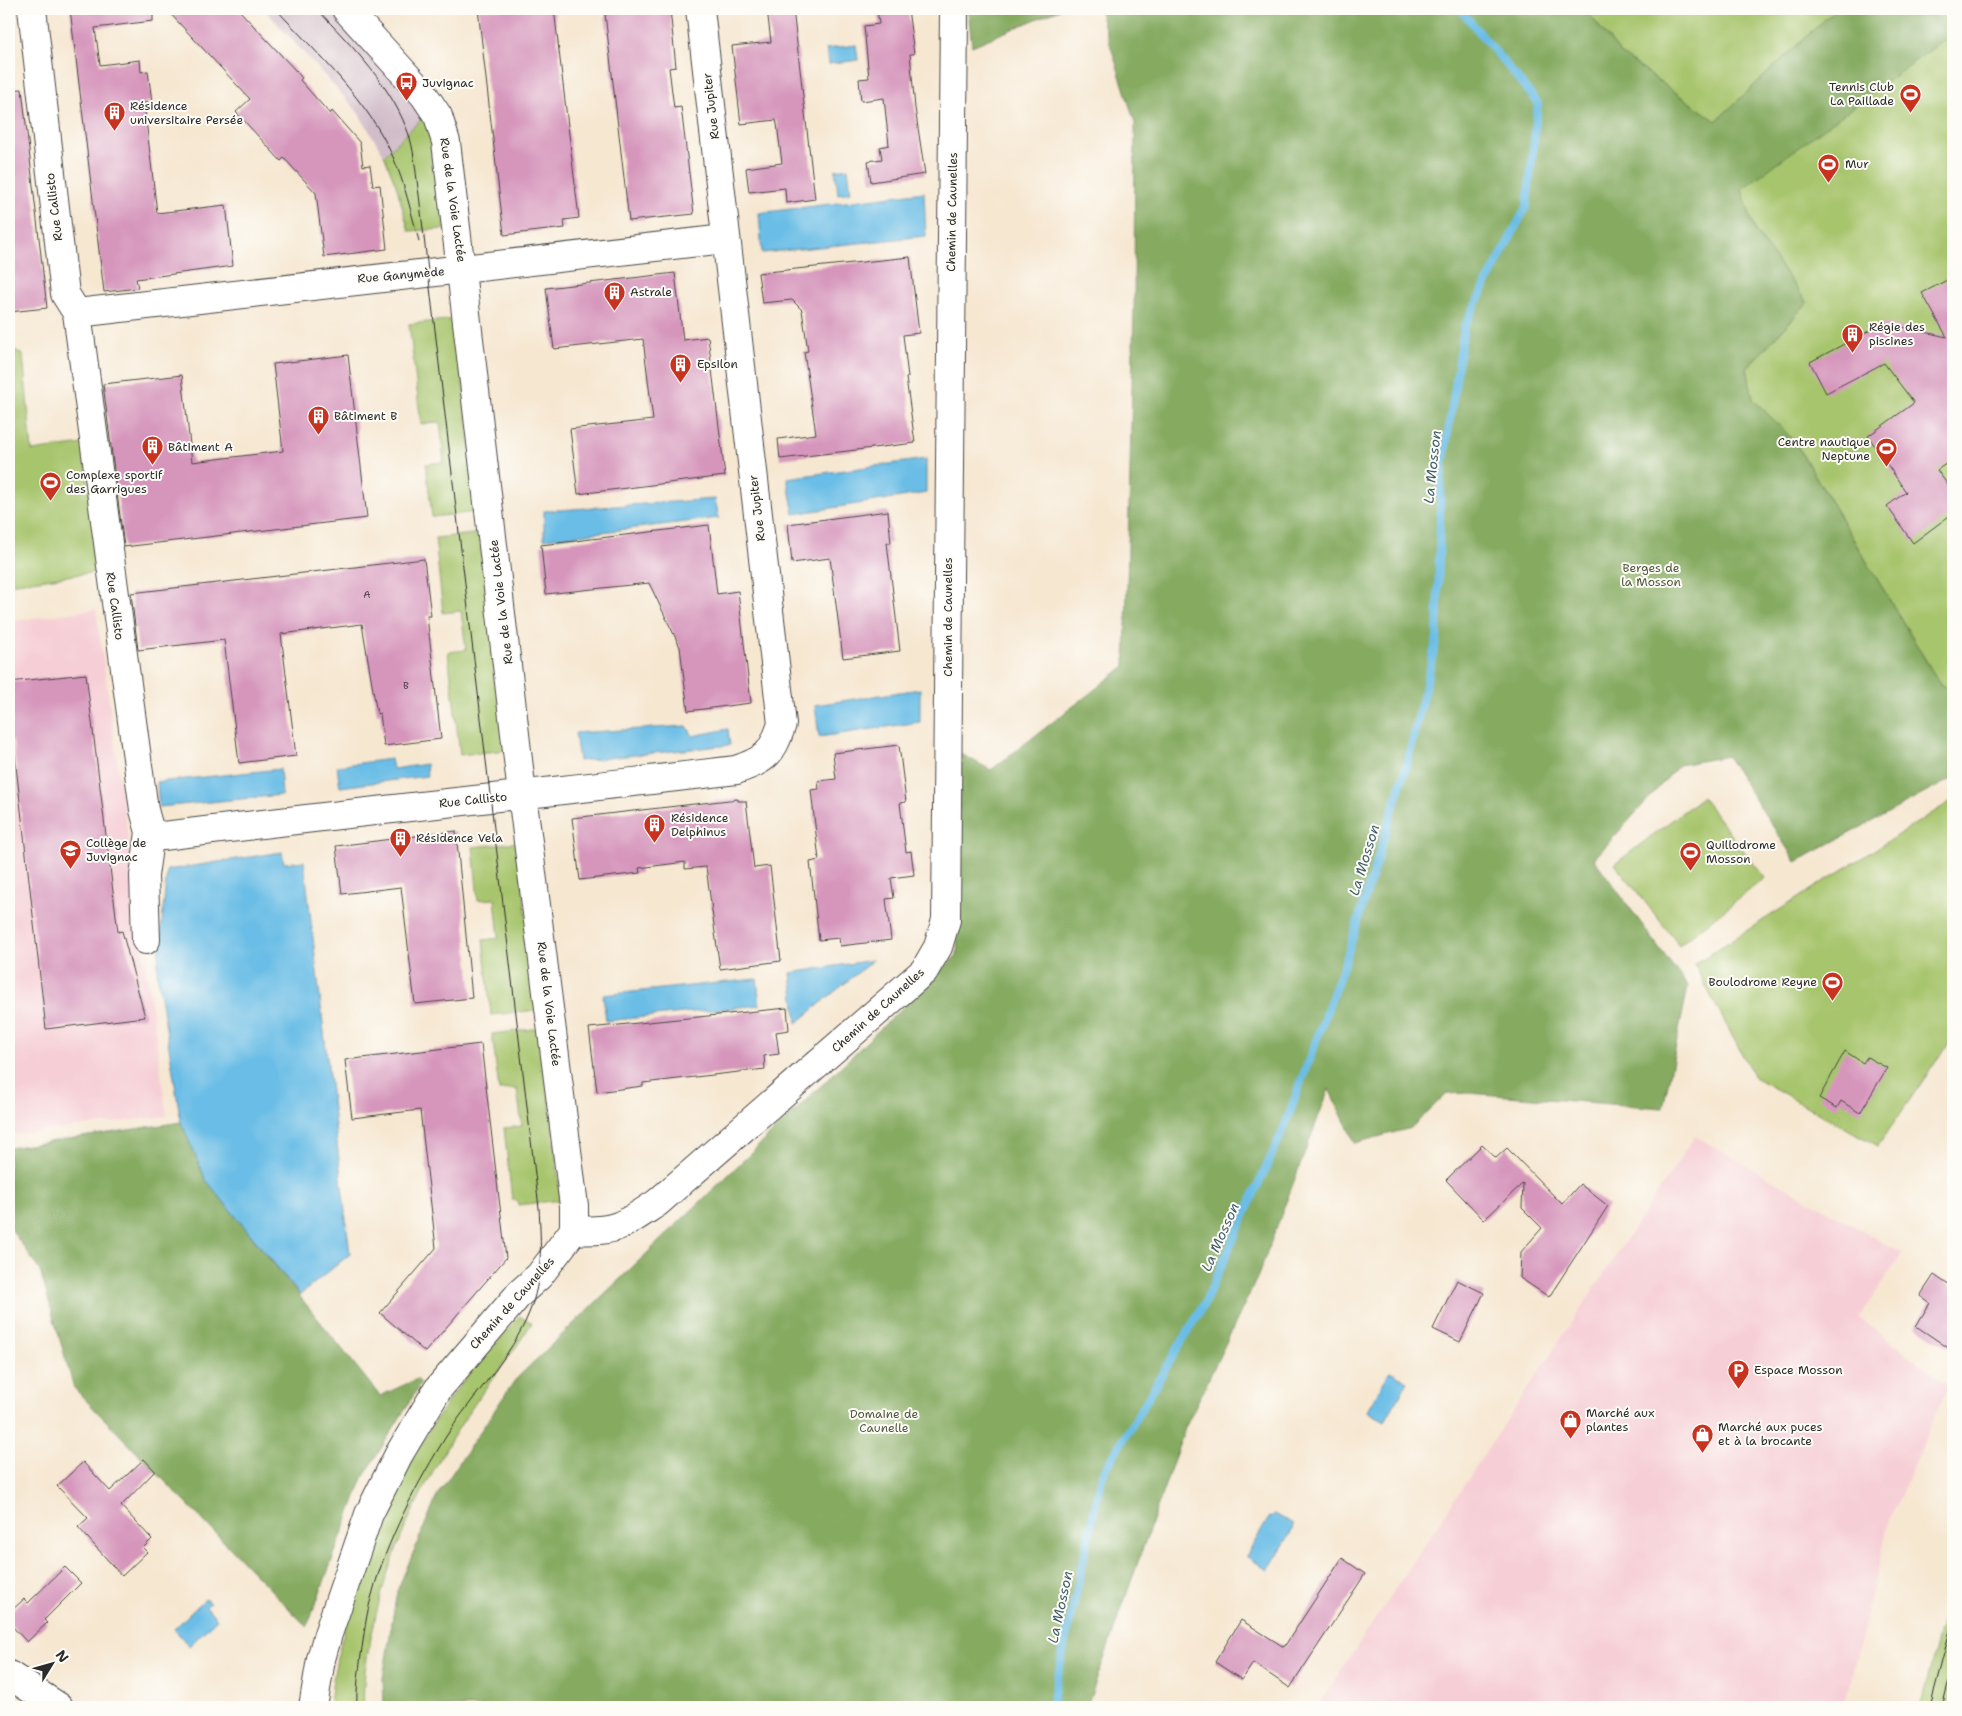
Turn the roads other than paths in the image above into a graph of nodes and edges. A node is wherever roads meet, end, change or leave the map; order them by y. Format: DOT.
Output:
graph roads {
  1 [pos="32,9"];
  2 [pos="346,9"];
  3 [pos="700,9"];
  4 [pos="954,9"];
  5 [pos="725,239"];
  6 [pos="463,269"];
  7 [pos="77,313"];
  8 [pos="522,794"];
  9 [pos="150,832"];
  10 [pos="146,940"];
  11 [pos="574,1230"];
  12 [pos="9,1675"];
  13 [pos="9,1696"];
  14 [pos="26,1707"];
  15 [pos="60,1707"];
  16 [pos="313,1707"];
  1 -- 7 [label="street, Rue Callisto"];
  2 -- 6 [label="street, Rue de la Voie Lactée"];
  3 -- 5 [label="street, Rue Jupiter"];
  4 -- 11 [label="street, Chemin de Caunelles"];
  5 -- 6 [label="street, Rue Ganymède"];
  5 -- 8 [label="street, Rue Jupiter"];
  6 -- 7 [label="street, Rue Ganymède"];
  6 -- 8 [label="street, Rue de la Voie Lactée"];
  7 -- 9 [label="street, Rue Callisto"];
  8 -- 9 [label="street, Rue Callisto"];
  8 -- 11 [label="street, Rue de la Voie Lactée"];
  9 -- 10 [label="street"];
  11 -- 16 [label="street, Chemin de Caunelles"];
  12 -- 15 [label="street"];
  13 -- 14 [label="street"];
}
